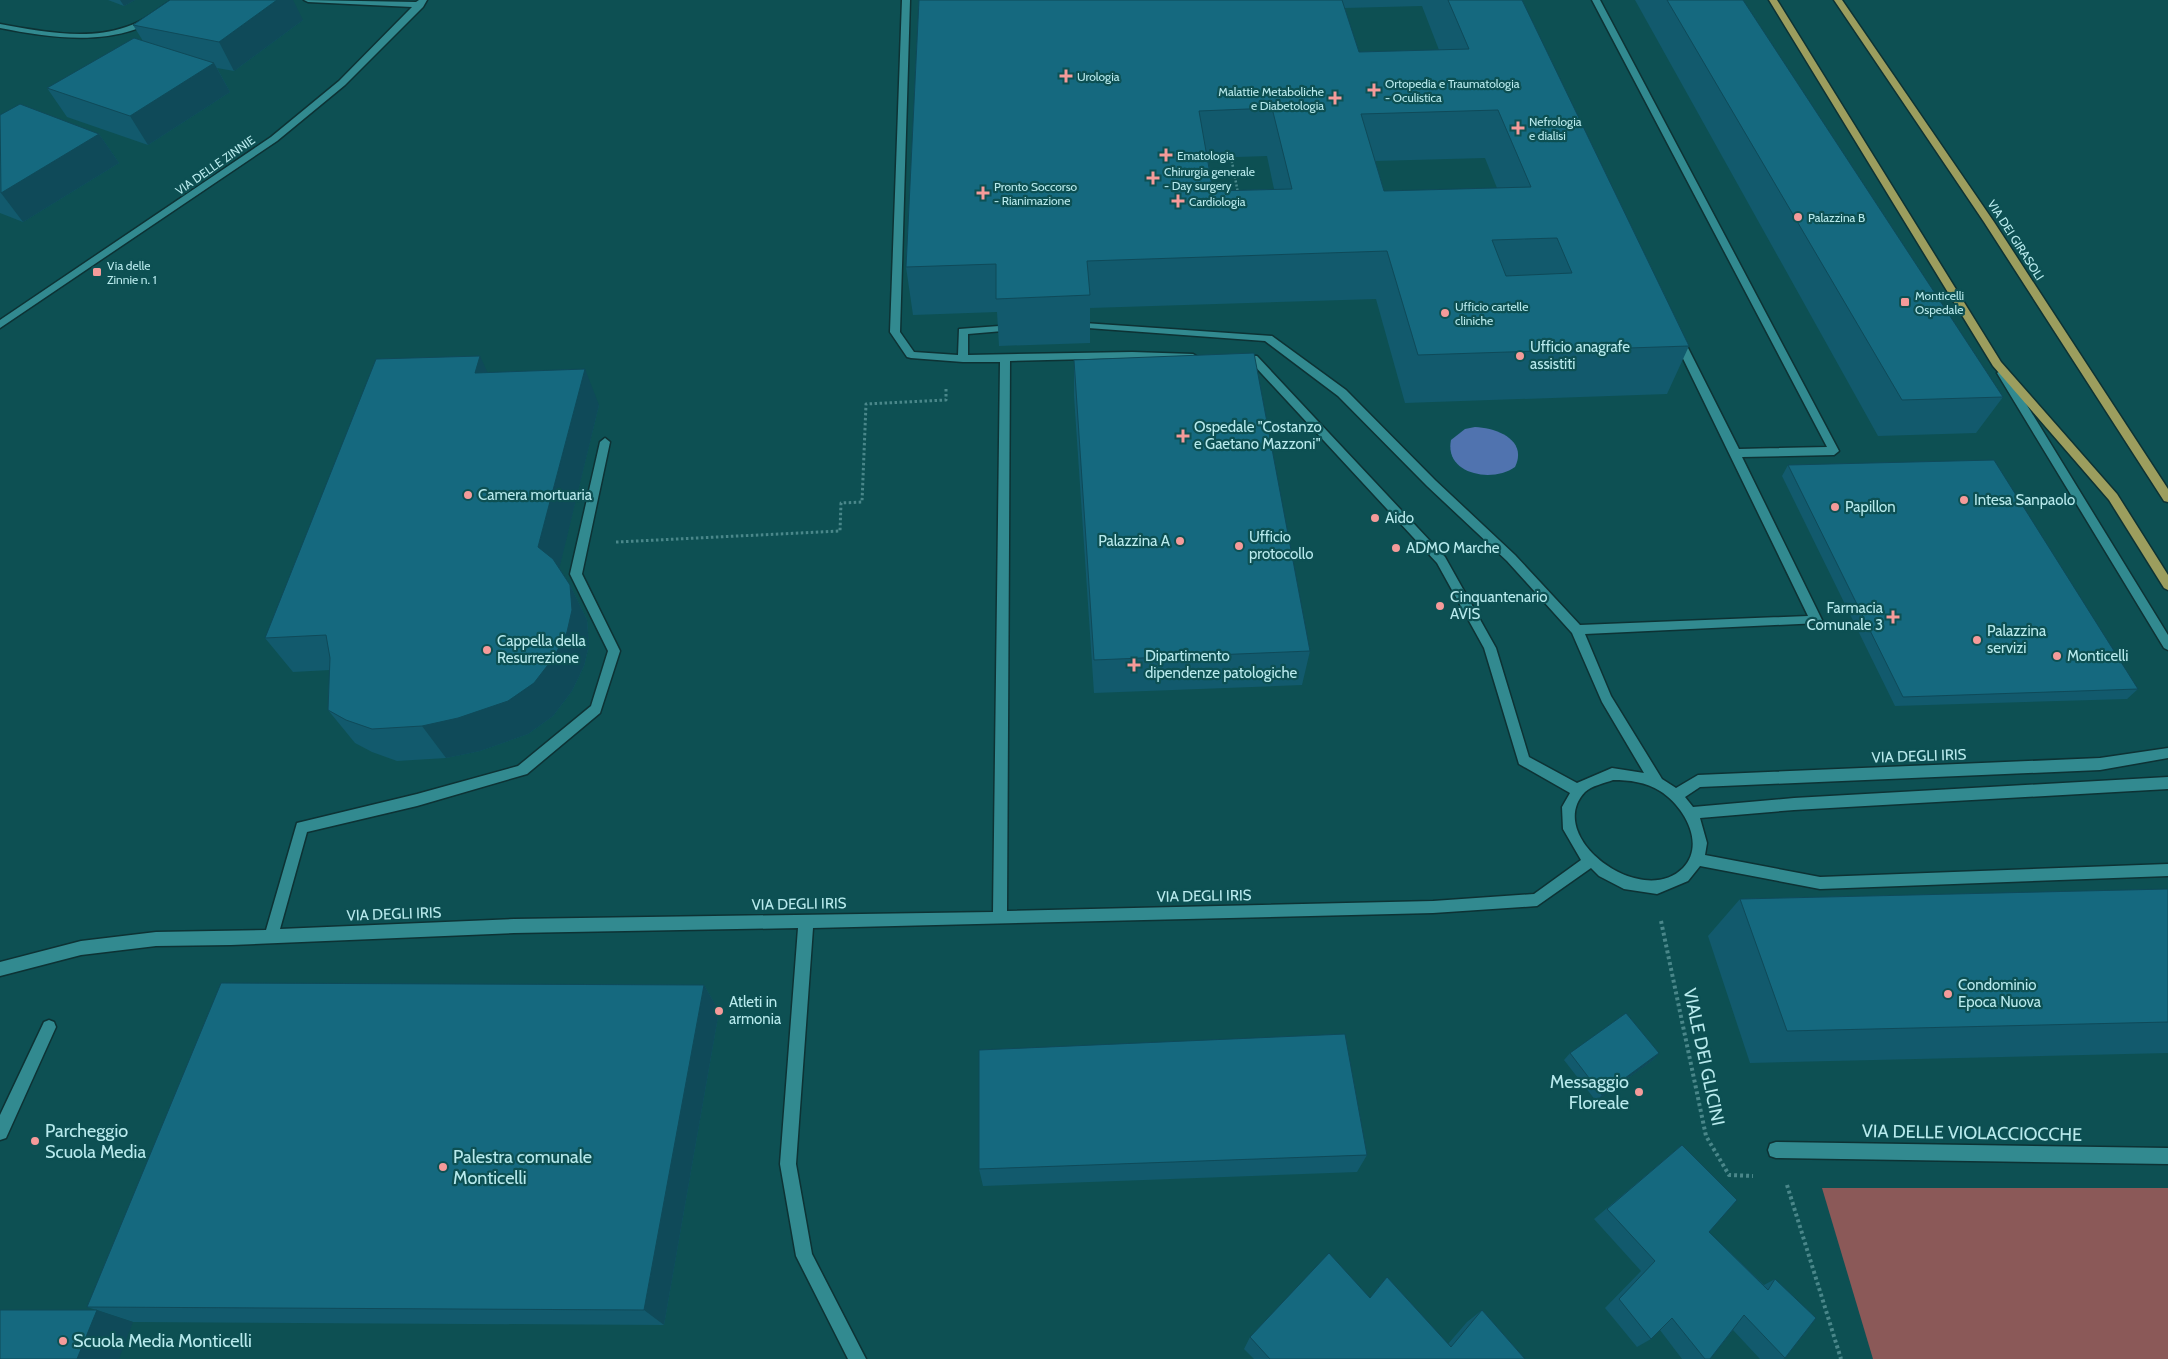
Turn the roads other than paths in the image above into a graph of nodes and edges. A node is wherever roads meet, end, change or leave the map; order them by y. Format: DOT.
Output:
graph roads {
  1 [pos="177,0"];
  2 [pos="308,0"];
  3 [pos="906,0"];
  4 [pos="1596,0"];
  5 [pos="1773,0"];
  6 [pos="1838,0"];
  7 [pos="422,2"];
  8 [pos="0,26"];
  9 [pos="0,324"];
  10 [pos="1088,326"];
  11 [pos="1673,328"];
  12 [pos="999,329"];
  13 [pos="1268,338"];
  14 [pos="1206,357"];
  15 [pos="1225,357"];
  16 [pos="1005,358"];
  17 [pos="1253,358"];
  18 [pos="963,359"];
  19 [pos="1997,364"];
  20 [pos="605,442"];
  21 [pos="1735,453"];
  22 [pos="2168,498"];
  23 [pos="2168,585"];
  24 [pos="1577,630"];
  25 [pos="2168,645"];
  26 [pos="2168,753"];
  27 [pos="1657,783"];
  28 [pos="2168,783"];
  29 [pos="1577,790"];
  30 [pos="1676,796"];
  31 [pos="1690,813"];
  32 [pos="1697,859"];
  33 [pos="1590,862"];
  34 [pos="2168,870"];
  35 [pos="1000,918"];
  36 [pos="806,920"];
  37 [pos="271,936"];
  38 [pos="0,969"];
  39 [pos="49,1027"];
  40 [pos="0,1132"];
  41 [pos="1776,1150"];
  42 [pos="2168,1156"];
  43 [pos="857,1359"];
  1 -- 8 [label="street"];
  2 -- 7 [label="street"];
  3 -- 18 [label="street"];
  4 -- 21 [label="street"];
  5 -- 19 [label="main road"];
  6 -- 22 [label="main road, VIA DEI GIRASOLI"];
  7 -- 9 [label="street, VIA DELLE ZINNIE"];
  10 -- 13 [label="street"];
  11 -- 21 [label="street"];
  12 -- 18 [label="street"];
  13 -- 17 [label="street"];
  13 -- 24 [label="street"];
  14 -- 16 [label="street"];
  15 -- 17 [label="street"];
  16 -- 18 [label="street"];
  16 -- 35 [label="street"];
  17 -- 29 [label="street"];
  19 -- 23 [label="main road"];
  19 -- 25 [label="street"];
  20 -- 37 [label="street"];
  21 -- 24 [label="street"];
  24 -- 27 [label="street"];
  26 -- 30 [label="street, VIA DEGLI IRIS"];
  27 -- 29 [label="street"];
  27 -- 30 [label="street"];
  28 -- 31 [label="street"];
  29 -- 33 [label="street"];
  30 -- 31 [label="street"];
  31 -- 32 [label="street"];
  32 -- 33 [label="street"];
  32 -- 34 [label="street"];
  33 -- 35 [label="street, VIA DEGLI IRIS"];
  35 -- 36 [label="street, VIA DEGLI IRIS"];
  36 -- 37 [label="street, VIA DEGLI IRIS"];
  36 -- 43 [label="street"];
  37 -- 38 [label="street, VIA DEGLI IRIS"];
  39 -- 40 [label="street"];
  41 -- 42 [label="street, VIA DELLE VIOLACCIOCCHE"];
}
